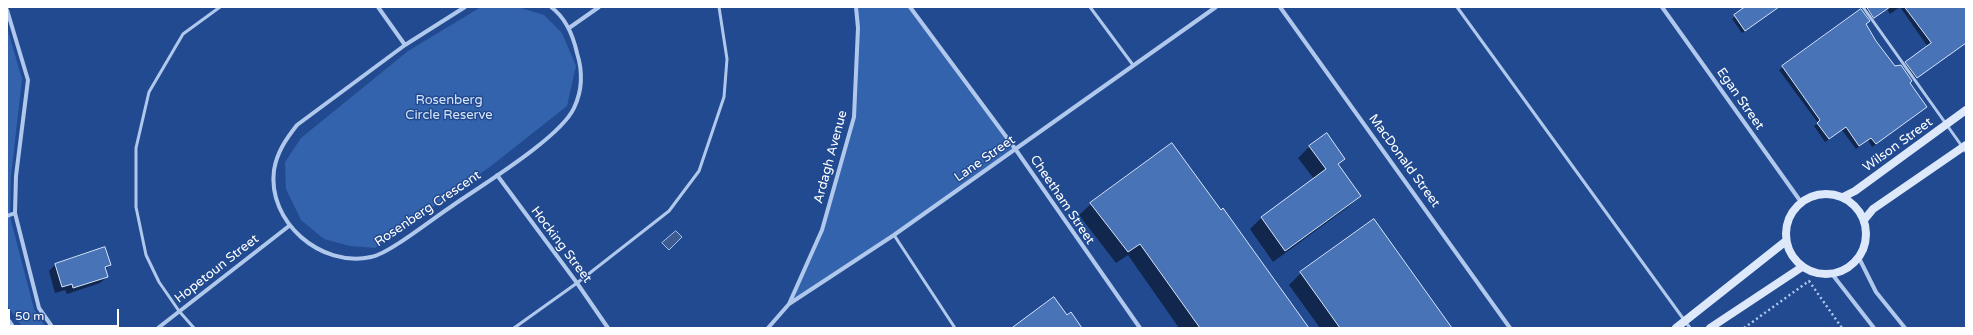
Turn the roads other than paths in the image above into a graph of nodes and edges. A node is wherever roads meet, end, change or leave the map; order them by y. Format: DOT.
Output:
graph roads {
  1 [pos="220,7"];
  2 [pos="378,7"];
  3 [pos="464,7"];
  4 [pos="551,7"];
  5 [pos="599,7"];
  6 [pos="719,7"];
  7 [pos="856,7"];
  8 [pos="910,7"];
  9 [pos="1090,7"];
  10 [pos="1216,7"];
  11 [pos="1280,7"];
  12 [pos="1457,7"];
  13 [pos="1662,7"];
  14 [pos="1863,7"];
  15 [pos="7,10"];
  16 [pos="570,28"];
  17 [pos="405,45"];
  18 [pos="1133,65"];
  19 [pos="1966,110"];
  20 [pos="1947,124"];
  21 [pos="1965,148"];
  22 [pos="1016,150"];
  23 [pos="497,175"];
  24 [pos="1843,197"];
  25 [pos="1801,202"];
  26 [pos="15,213"];
  27 [pos="7,216"];
  28 [pos="1864,220"];
  29 [pos="289,226"];
  30 [pos="894,235"];
  31 [pos="1786,241"];
  32 [pos="1859,258"];
  33 [pos="1802,267"];
  34 [pos="1832,274"];
  35 [pos="577,283"];
  36 [pos="789,304"];
  37 [pos="179,312"];
  38 [pos="7,318"];
  39 [pos="1687,325"];
  40 [pos="14,328"];
  41 [pos="53,328"];
  42 [pos="158,328"];
  43 [pos="194,328"];
  44 [pos="514,328"];
  45 [pos="608,328"];
  46 [pos="768,328"];
  47 [pos="955,328"];
  48 [pos="1140,328"];
  49 [pos="1510,328"];
  50 [pos="1676,328"];
  51 [pos="1710,328"];
  52 [pos="1874,328"];
  53 [pos="1905,328"];
  1 -- 37 [label="lane"];
  2 -- 17 [label="street"];
  3 -- 17 [label="street, Rosenberg Crescent"];
  4 -- 16 [label="street, Rosenberg Crescent"];
  5 -- 16 [label="street"];
  6 -- 35 [label="lane"];
  7 -- 36 [label="street, Ardagh Avenue"];
  8 -- 22 [label="street, Cheetham Street"];
  9 -- 18 [label="lane"];
  10 -- 18 [label="street, Lane Street"];
  11 -- 49 [label="street, MacDonald Street"];
  12 -- 39 [label="lane"];
  13 -- 25 [label="street, Egan Street"];
  14 -- 20 [label="lane"];
  15 -- 26 [label="street"];
  16 -- 23 [label="street, Rosenberg Crescent"];
  17 -- 29 [label="street, Rosenberg Crescent"];
  18 -- 22 [label="street, Lane Street"];
  19 -- 20 [label="street, Wilson Street"];
  20 -- 21 [label="lane"];
  20 -- 24 [label="street, Wilson Street"];
  21 -- 28 [label="street"];
  22 -- 30 [label="street, Lane Street"];
  22 -- 48 [label="street, Cheetham Street"];
  23 -- 29 [label="street, Rosenberg Crescent"];
  23 -- 35 [label="street, Hocking Street"];
  24 -- 25 [label="street"];
  24 -- 28 [label="street"];
  25 -- 31 [label="street"];
  26 -- 27 [label="street"];
  26 -- 41 [label="street"];
  28 -- 32 [label="street"];
  29 -- 37 [label="street, Hopetoun Street"];
  30 -- 36 [label="street, Lane Street"];
  30 -- 47 [label="lane"];
  31 -- 33 [label="street"];
  31 -- 39 [label="street"];
  32 -- 34 [label="street"];
  32 -- 53 [label="street"];
  33 -- 34 [label="street"];
  33 -- 51 [label="street"];
  34 -- 52 [label="street"];
  35 -- 44 [label="lane"];
  35 -- 45 [label="street, Hocking Street"];
  36 -- 46 [label="street, Lane Street"];
  37 -- 42 [label="street, Hopetoun Street"];
  37 -- 43 [label="lane"];
  38 -- 40 [label="street"];
  39 -- 50 [label="street"];
}
